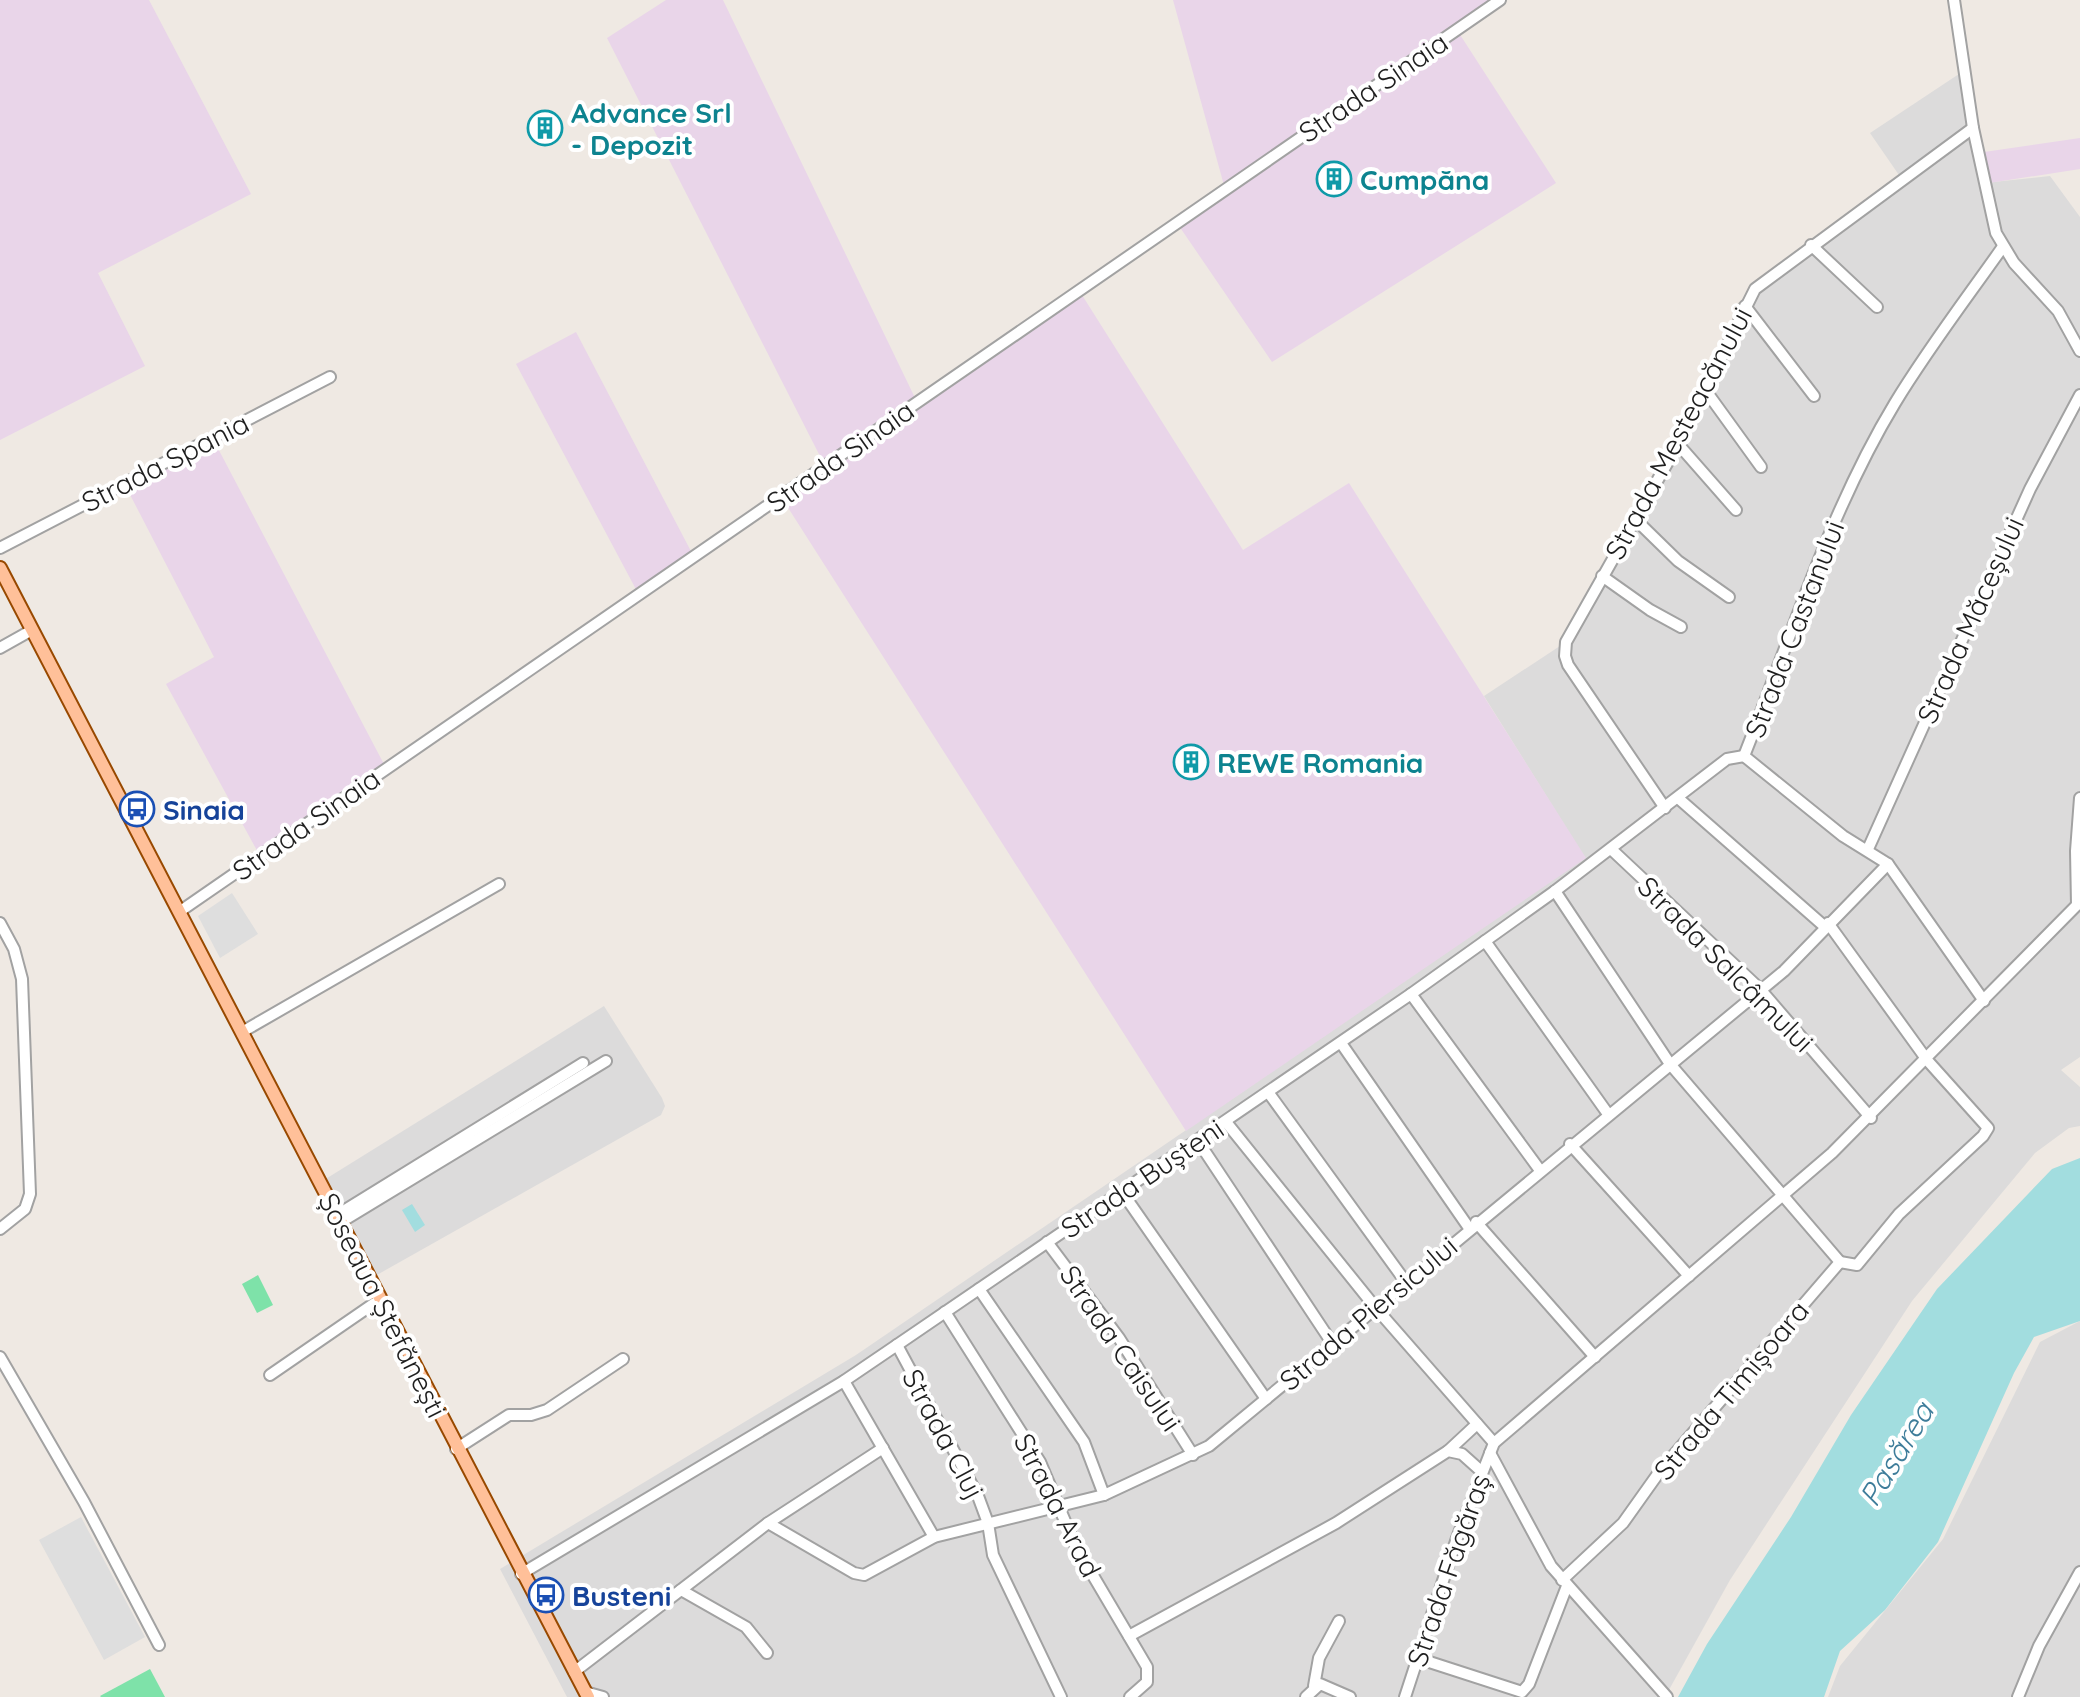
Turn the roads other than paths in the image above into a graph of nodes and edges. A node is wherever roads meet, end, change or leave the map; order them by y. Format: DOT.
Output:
graph roads {
  1 [pos="1500,0"];
  2 [pos="1954,0"];
  3 [pos="1973,128"];
  4 [pos="1811,245"];
  5 [pos="2002,248"];
  6 [pos="1745,306"];
  7 [pos="1877,307"];
  8 [pos="2080,351"];
  9 [pos="330,377"];
  10 [pos="1706,391"];
  11 [pos="2080,395"];
  12 [pos="1814,396"];
  13 [pos="1678,444"];
  14 [pos="1761,467"];
  15 [pos="1736,510"];
  16 [pos="1636,520"];
  17 [pos="0,548"];
  18 [pos="0,568"];
  19 [pos="1602,576"];
  20 [pos="1729,597"];
  21 [pos="1681,627"];
  22 [pos="32,630"];
  23 [pos="0,648"];
  24 [pos="1744,756"];
  25 [pos="1678,798"];
  26 [pos="2080,798"];
  27 [pos="1665,808"];
  28 [pos="1611,849"];
  29 [pos="1868,849"];
  30 [pos="1888,864"];
  31 [pos="499,884"];
  32 [pos="1555,891"];
  33 [pos="2079,904"];
  34 [pos="179,912"];
  35 [pos="0,923"];
  36 [pos="1826,925"];
  37 [pos="1485,941"];
  38 [pos="1760,989"];
  39 [pos="1411,994"];
  40 [pos="1984,1001"];
  41 [pos="242,1032"];
  42 [pos="1341,1043"];
  43 [pos="1927,1060"];
  44 [pos="606,1061"];
  45 [pos="583,1063"];
  46 [pos="1670,1064"];
  47 [pos="1268,1092"];
  48 [pos="1608,1114"];
  49 [pos="1871,1118"];
  50 [pos="1226,1122"];
  51 [pos="1198,1141"];
  52 [pos="1570,1144"];
  53 [pos="1539,1169"];
  54 [pos="1122,1192"];
  55 [pos="1785,1195"];
  56 [pos="339,1218"];
  57 [pos="1472,1225"];
  58 [pos="0,1229"];
  59 [pos="1047,1242"];
  60 [pos="1840,1262"];
  61 [pos="1689,1276"];
  62 [pos="1405,1281"];
  63 [pos="979,1289"];
  64 [pos="379,1300"];
  65 [pos="1375,1307"];
  66 [pos="945,1312"];
  67 [pos="1332,1343"];
  68 [pos="897,1345"];
  69 [pos="0,1357"];
  70 [pos="1595,1357"];
  71 [pos="623,1359"];
  72 [pos="270,1375"];
  73 [pos="844,1381"];
  74 [pos="1266,1399"];
  75 [pos="1477,1424"];
  76 [pos="883,1448"];
  77 [pos="1492,1448"];
  78 [pos="456,1449"];
  79 [pos="1448,1451"];
  80 [pos="1193,1455"];
  81 [pos="1481,1471"];
  82 [pos="1104,1495"];
  83 [pos="1060,1508"];
  84 [pos="768,1523"];
  85 [pos="988,1523"];
  86 [pos="934,1537"];
  87 [pos="2080,1572"];
  88 [pos="521,1574"];
  89 [pos="1564,1583"];
  90 [pos="681,1590"];
  91 [pos="1339,1621"];
  92 [pos="1129,1636"];
  93 [pos="159,1645"];
  94 [pos="767,1653"];
  95 [pos="1417,1658"];
  96 [pos="574,1672"];
  97 [pos="1314,1686"];
  98 [pos="586,1694"];
  99 [pos="603,1697"];
  100 [pos="1061,1697"];
  101 [pos="1130,1697"];
  102 [pos="1306,1697"];
  103 [pos="1350,1697"];
  104 [pos="1405,1697"];
  105 [pos="1667,1697"];
  106 [pos="2018,1697"];
  1 -- 34 [label="street, Strada Sinaia"];
  2 -- 3 [label="street"];
  3 -- 4 [label="street, Strada Mesteacănului"];
  3 -- 5 [label="street"];
  4 -- 6 [label="street, Strada Mesteacănului"];
  4 -- 7 [label="street"];
  5 -- 8 [label="street"];
  5 -- 24 [label="street, Strada Castanului"];
  6 -- 10 [label="street, Strada Mesteacănului"];
  6 -- 12 [label="street"];
  9 -- 17 [label="street, Strada Spania"];
  10 -- 13 [label="street, Strada Mesteacănului"];
  10 -- 14 [label="street"];
  11 -- 29 [label="street, Strada Măceșului"];
  13 -- 15 [label="street"];
  13 -- 16 [label="street, Strada Mesteacănului"];
  16 -- 19 [label="street, Strada Mesteacănului"];
  16 -- 20 [label="street"];
  18 -- 22 [label="main road, Șoseaua Ștefănești"];
  19 -- 21 [label="street"];
  19 -- 27 [label="street, Strada Mesteacănului"];
  22 -- 23 [label="street"];
  22 -- 34 [label="main road, Șoseaua Ștefănești"];
  24 -- 25 [label="street, Strada Bușteni"];
  24 -- 29 [label="street, Strada Castanului"];
  25 -- 27 [label="street, Strada Bușteni"];
  25 -- 36 [label="street"];
  26 -- 33 [label="street"];
  27 -- 28 [label="street, Strada Bușteni"];
  28 -- 32 [label="street, Strada Bușteni"];
  28 -- 38 [label="street, Strada Salcâmului"];
  29 -- 30 [label="street, Strada Castanului"];
  30 -- 36 [label="street, Strada Piersicului"];
  30 -- 40 [label="street, Strada Castanului"];
  31 -- 41 [label="street"];
  32 -- 37 [label="street, Strada Bușteni"];
  32 -- 46 [label="street"];
  33 -- 40 [label="street"];
  34 -- 41 [label="main road, Șoseaua Ștefănești"];
  35 -- 58 [label="street"];
  36 -- 38 [label="street, Strada Piersicului"];
  36 -- 43 [label="street"];
  37 -- 39 [label="street, Strada Bușteni"];
  37 -- 48 [label="street"];
  38 -- 46 [label="street, Strada Piersicului"];
  38 -- 49 [label="street, Strada Salcâmului"];
  39 -- 42 [label="street, Strada Bușteni"];
  39 -- 53 [label="street"];
  40 -- 43 [label="street"];
  41 -- 56 [label="main road, Șoseaua Ștefănești"];
  42 -- 47 [label="street, Strada Bușteni"];
  42 -- 57 [label="street"];
  43 -- 49 [label="street"];
  43 -- 60 [label="street"];
  44 -- 56 [label="street"];
  45 -- 56 [label="street"];
  46 -- 48 [label="street, Strada Piersicului"];
  46 -- 55 [label="street"];
  47 -- 50 [label="street, Strada Bușteni"];
  47 -- 62 [label="street"];
  48 -- 52 [label="street, Strada Piersicului"];
  49 -- 55 [label="street"];
  50 -- 51 [label="street, Strada Bușteni"];
  50 -- 65 [label="street"];
  51 -- 54 [label="street, Strada Bușteni"];
  51 -- 67 [label="street"];
  52 -- 53 [label="street, Strada Piersicului"];
  52 -- 61 [label="street"];
  53 -- 57 [label="street, Strada Piersicului"];
  54 -- 59 [label="street, Strada Bușteni"];
  54 -- 74 [label="street"];
  55 -- 60 [label="street"];
  55 -- 61 [label="street"];
  56 -- 64 [label="main road, Șoseaua Ștefănești"];
  57 -- 62 [label="street, Strada Piersicului"];
  57 -- 70 [label="street"];
  59 -- 63 [label="street, Strada Bușteni"];
  59 -- 80 [label="street, Strada Caisului"];
  60 -- 89 [label="street, Strada Timișoara"];
  61 -- 70 [label="street"];
  62 -- 65 [label="street, Strada Piersicului"];
  63 -- 66 [label="street, Strada Bușteni"];
  63 -- 82 [label="street"];
  64 -- 72 [label="street"];
  64 -- 78 [label="main road, Șoseaua Ștefănești"];
  65 -- 67 [label="street, Strada Piersicului"];
  65 -- 75 [label="street"];
  66 -- 68 [label="street, Strada Bușteni"];
  66 -- 83 [label="street, Strada Arad"];
  67 -- 74 [label="street, Strada Piersicului"];
  68 -- 73 [label="street, Strada Bușteni"];
  68 -- 85 [label="street, Strada Cluj"];
  69 -- 93 [label="street"];
  70 -- 77 [label="street"];
  71 -- 78 [label="street"];
  73 -- 76 [label="street"];
  73 -- 88 [label="street, Strada Bușteni"];
  74 -- 80 [label="street, Strada Piersicului"];
  75 -- 77 [label="street"];
  75 -- 79 [label="street"];
  76 -- 84 [label="street"];
  76 -- 86 [label="street"];
  77 -- 81 [label="street, Strada Făgăraș"];
  77 -- 89 [label="street"];
  78 -- 88 [label="main road, Șoseaua Ștefănești"];
  79 -- 81 [label="street"];
  79 -- 92 [label="street"];
  80 -- 82 [label="street, Strada Piersicului"];
  81 -- 95 [label="street, Strada Făgăraș"];
  82 -- 83 [label="street, Strada Piersicului"];
  83 -- 85 [label="street, Strada Piersicului"];
  83 -- 92 [label="street, Strada Arad"];
  84 -- 86 [label="street, Strada Piersicului"];
  84 -- 90 [label="street"];
  85 -- 86 [label="street, Strada Piersicului"];
  85 -- 100 [label="street, Strada Cluj"];
  87 -- 106 [label="street"];
  88 -- 96 [label="main road, Șoseaua Ștefănești"];
  89 -- 95 [label="street, Strada Timișoara"];
  89 -- 105 [label="street"];
  90 -- 94 [label="street"];
  90 -- 96 [label="street"];
  91 -- 97 [label="street"];
  92 -- 101 [label="street, Strada Arad"];
  95 -- 104 [label="street, Strada Făgăraș"];
  96 -- 98 [label="main road, Șoseaua Ștefănești"];
  97 -- 102 [label="street"];
  97 -- 103 [label="street"];
  98 -- 99 [label="street"];
}
